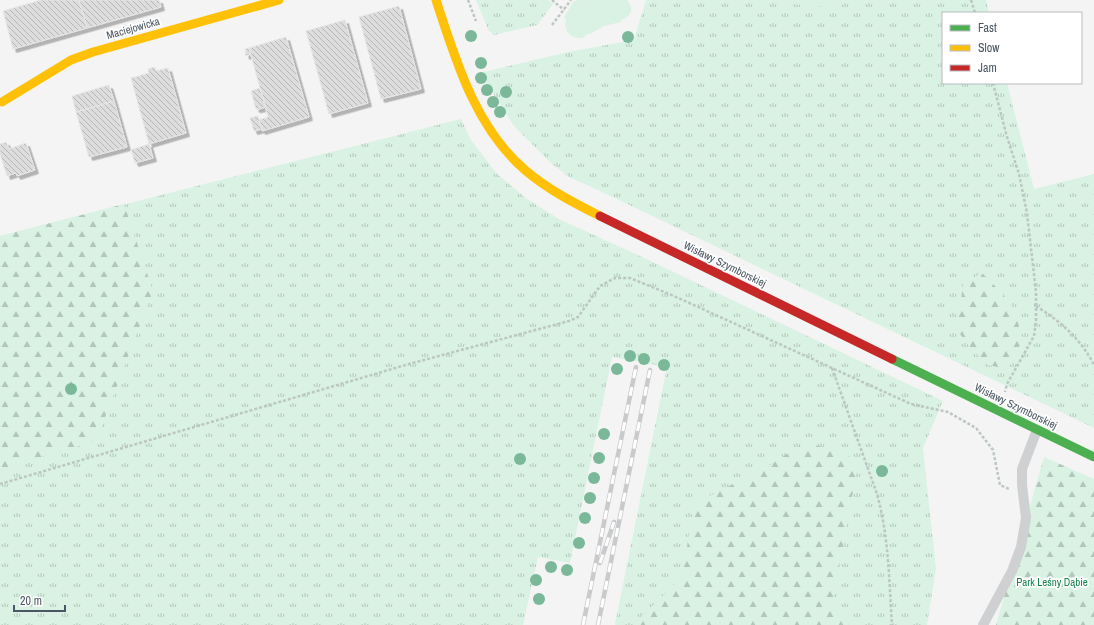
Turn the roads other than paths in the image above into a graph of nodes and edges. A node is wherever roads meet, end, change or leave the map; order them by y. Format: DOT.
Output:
graph roads {
  1 [pos="279,0"];
  2 [pos="436,0"];
  3 [pos="2,102"];
  4 [pos="1037,430"];
  5 [pos="1094,457"];
  6 [pos="983,625"];
  1 -- 3 [label="street, Maciejowicka"];
  2 -- 4 [label="street, Wisławy Szymborskiej"];
  4 -- 5 [label="street, Wisławy Szymborskiej"];
  4 -- 6 [label="lane"];
}
